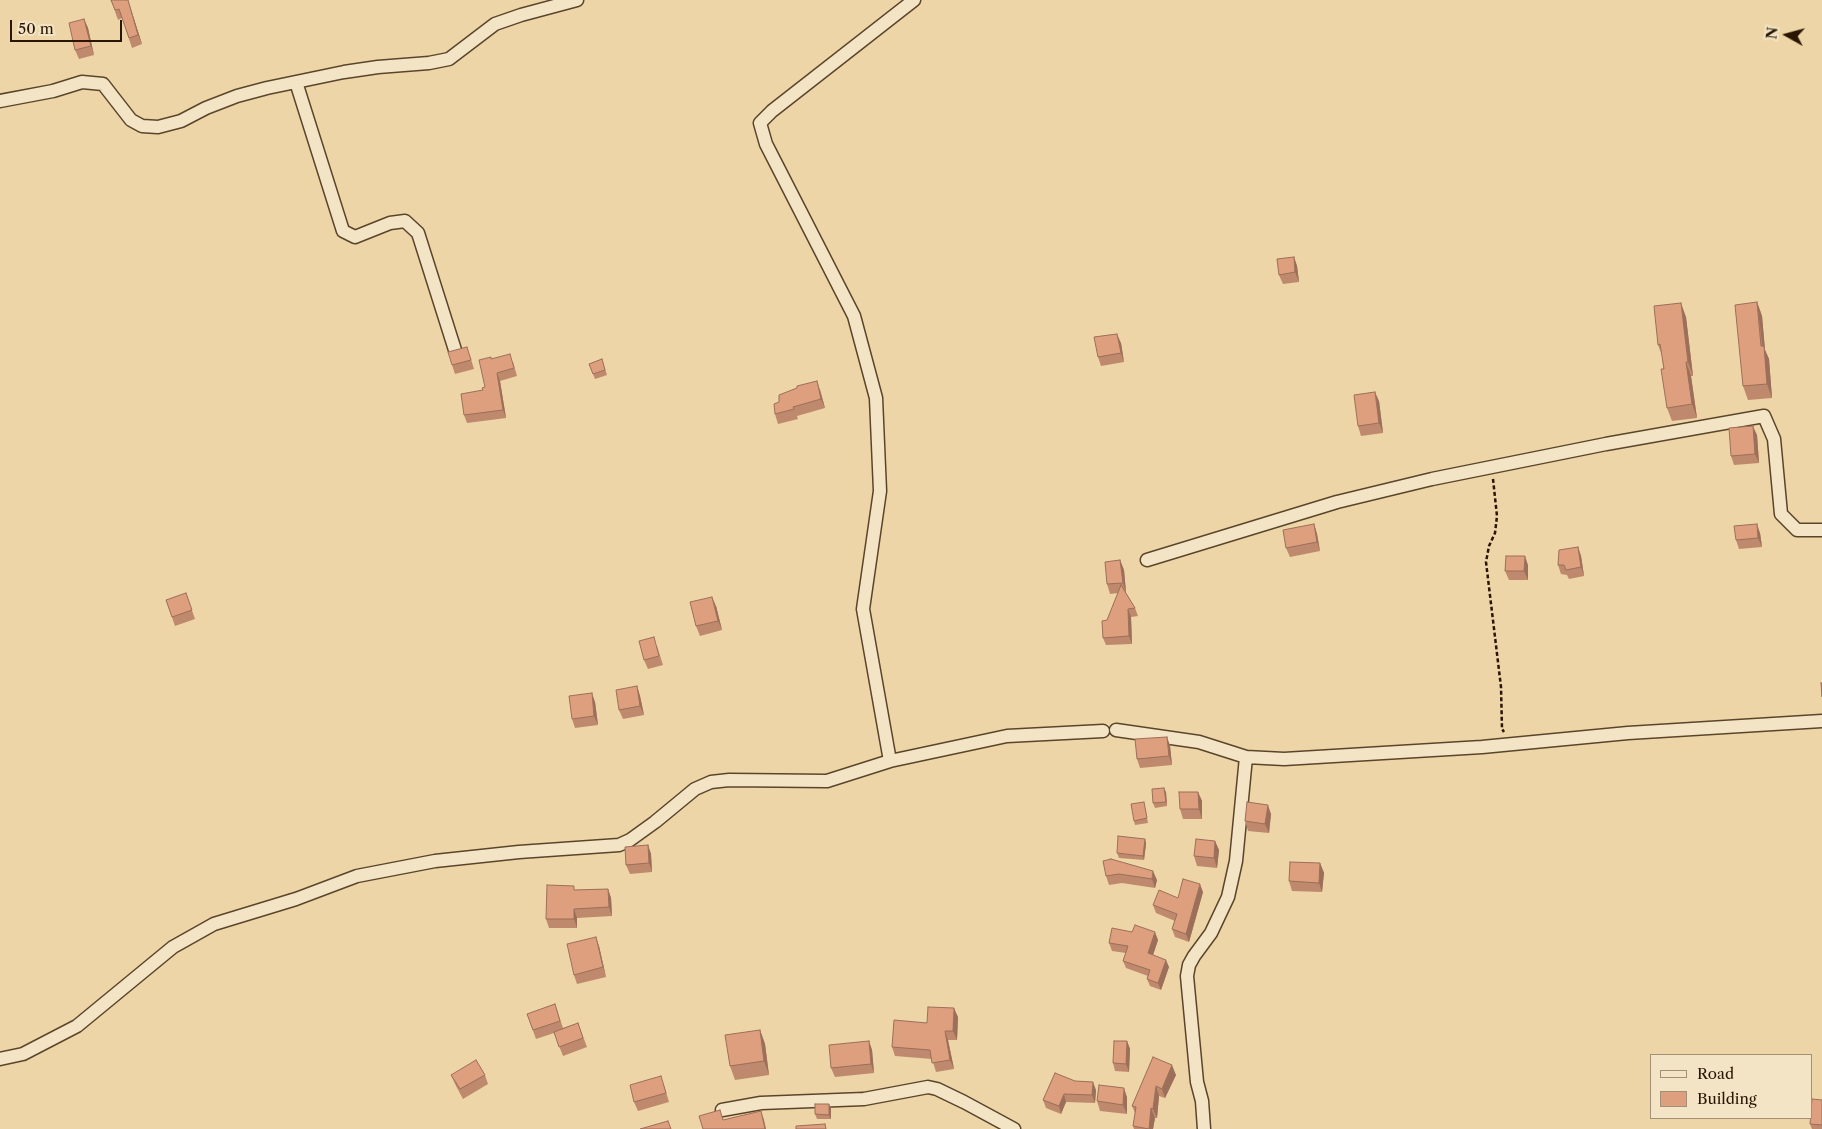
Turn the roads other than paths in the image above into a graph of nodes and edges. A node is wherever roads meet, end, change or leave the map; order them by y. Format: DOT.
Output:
graph roads {
  1 [pos="577,0"];
  2 [pos="914,0"];
  3 [pos="296,82"];
  4 [pos="0,101"];
  5 [pos="455,350"];
  6 [pos="1822,530"];
  7 [pos="1147,560"];
  8 [pos="1822,721"];
  9 [pos="1246,757"];
  10 [pos="890,761"];
  11 [pos="0,1059"];
  12 [pos="722,1110"];
  13 [pos="1014,1129"];
  14 [pos="1204,1129"];
  1 -- 3 [label="street"];
  2 -- 10 [label="street"];
  3 -- 4 [label="street"];
  3 -- 5 [label="street"];
  6 -- 7 [label="street"];
  8 -- 9 [label="street"];
  9 -- 10 [label="street"];
  9 -- 14 [label="street"];
  10 -- 11 [label="street"];
  12 -- 13 [label="street"];
}
